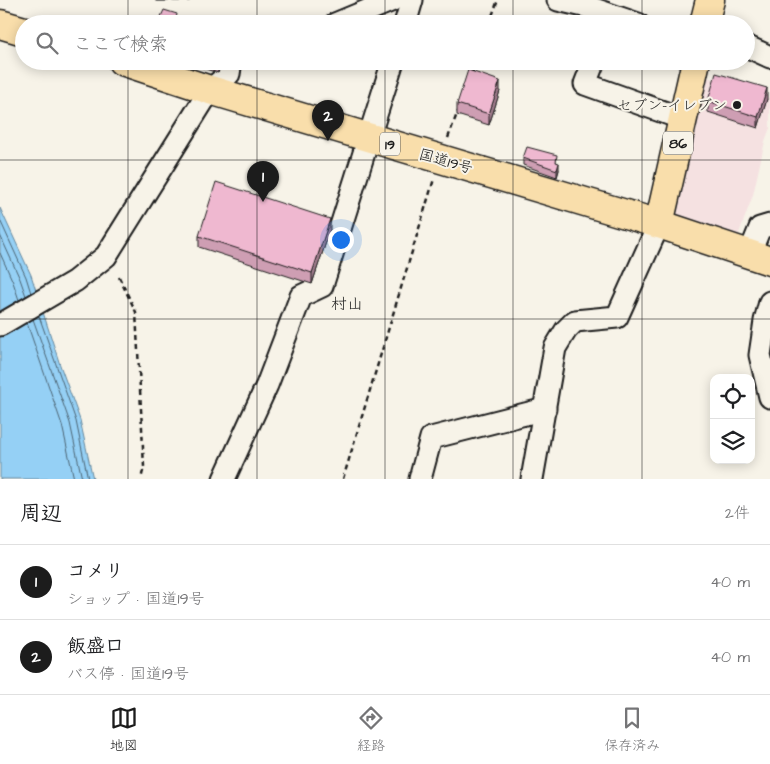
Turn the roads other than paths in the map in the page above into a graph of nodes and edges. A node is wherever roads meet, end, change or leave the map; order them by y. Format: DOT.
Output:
graph roads {
  1 [pos="393,0"];
  2 [pos="412,0"];
  3 [pos="558,0"];
  4 [pos="710,0"];
  5 [pos="589,3"];
  6 [pos="357,15"];
  7 [pos="408,15"];
  8 [pos="606,15"];
  9 [pos="706,15"];
  10 [pos="0,24"];
  11 [pos="15,28"];
  12 [pos="755,50"];
  13 [pos="770,57"];
  14 [pos="149,70"];
  15 [pos="229,70"];
  16 [pos="390,70"];
  17 [pos="590,70"];
  18 [pos="694,70"];
  19 [pos="210,90"];
  20 [pos="683,119"];
  21 [pos="369,138"];
  22 [pos="659,224"];
  23 [pos="770,226"];
  24 [pos="760,258"];
  25 [pos="770,302"];
  26 [pos="0,325"];
  27 [pos="770,397"];
  28 [pos="545,409"];
  29 [pos="224,479"];
  30 [pos="420,479"];
  31 [pos="532,479"];
  1 -- 6 [label="street"];
  2 -- 7 [label="street"];
  3 -- 5 [label="street"];
  4 -- 9 [label="main road"];
  5 -- 8 [label="street"];
  10 -- 11 [label="main road"];
  12 -- 13 [label="street"];
  14 -- 19 [label="main road, 国道19号 / 19"];
  15 -- 19 [label="street"];
  16 -- 21 [label="street"];
  17 -- 20 [label="street"];
  18 -- 20 [label="main road, 86"];
  19 -- 21 [label="main road, 国道19号 / 19"];
  19 -- 26 [label="street"];
  20 -- 22 [label="main road, 86"];
  21 -- 22 [label="main road, 国道19号 / 19"];
  21 -- 29 [label="street"];
  22 -- 24 [label="main road, 国道19号 / 19"];
  22 -- 28 [label="street"];
  23 -- 24 [label="street"];
  25 -- 27 [label="street"];
  28 -- 30 [label="street"];
  28 -- 31 [label="street"];
}
